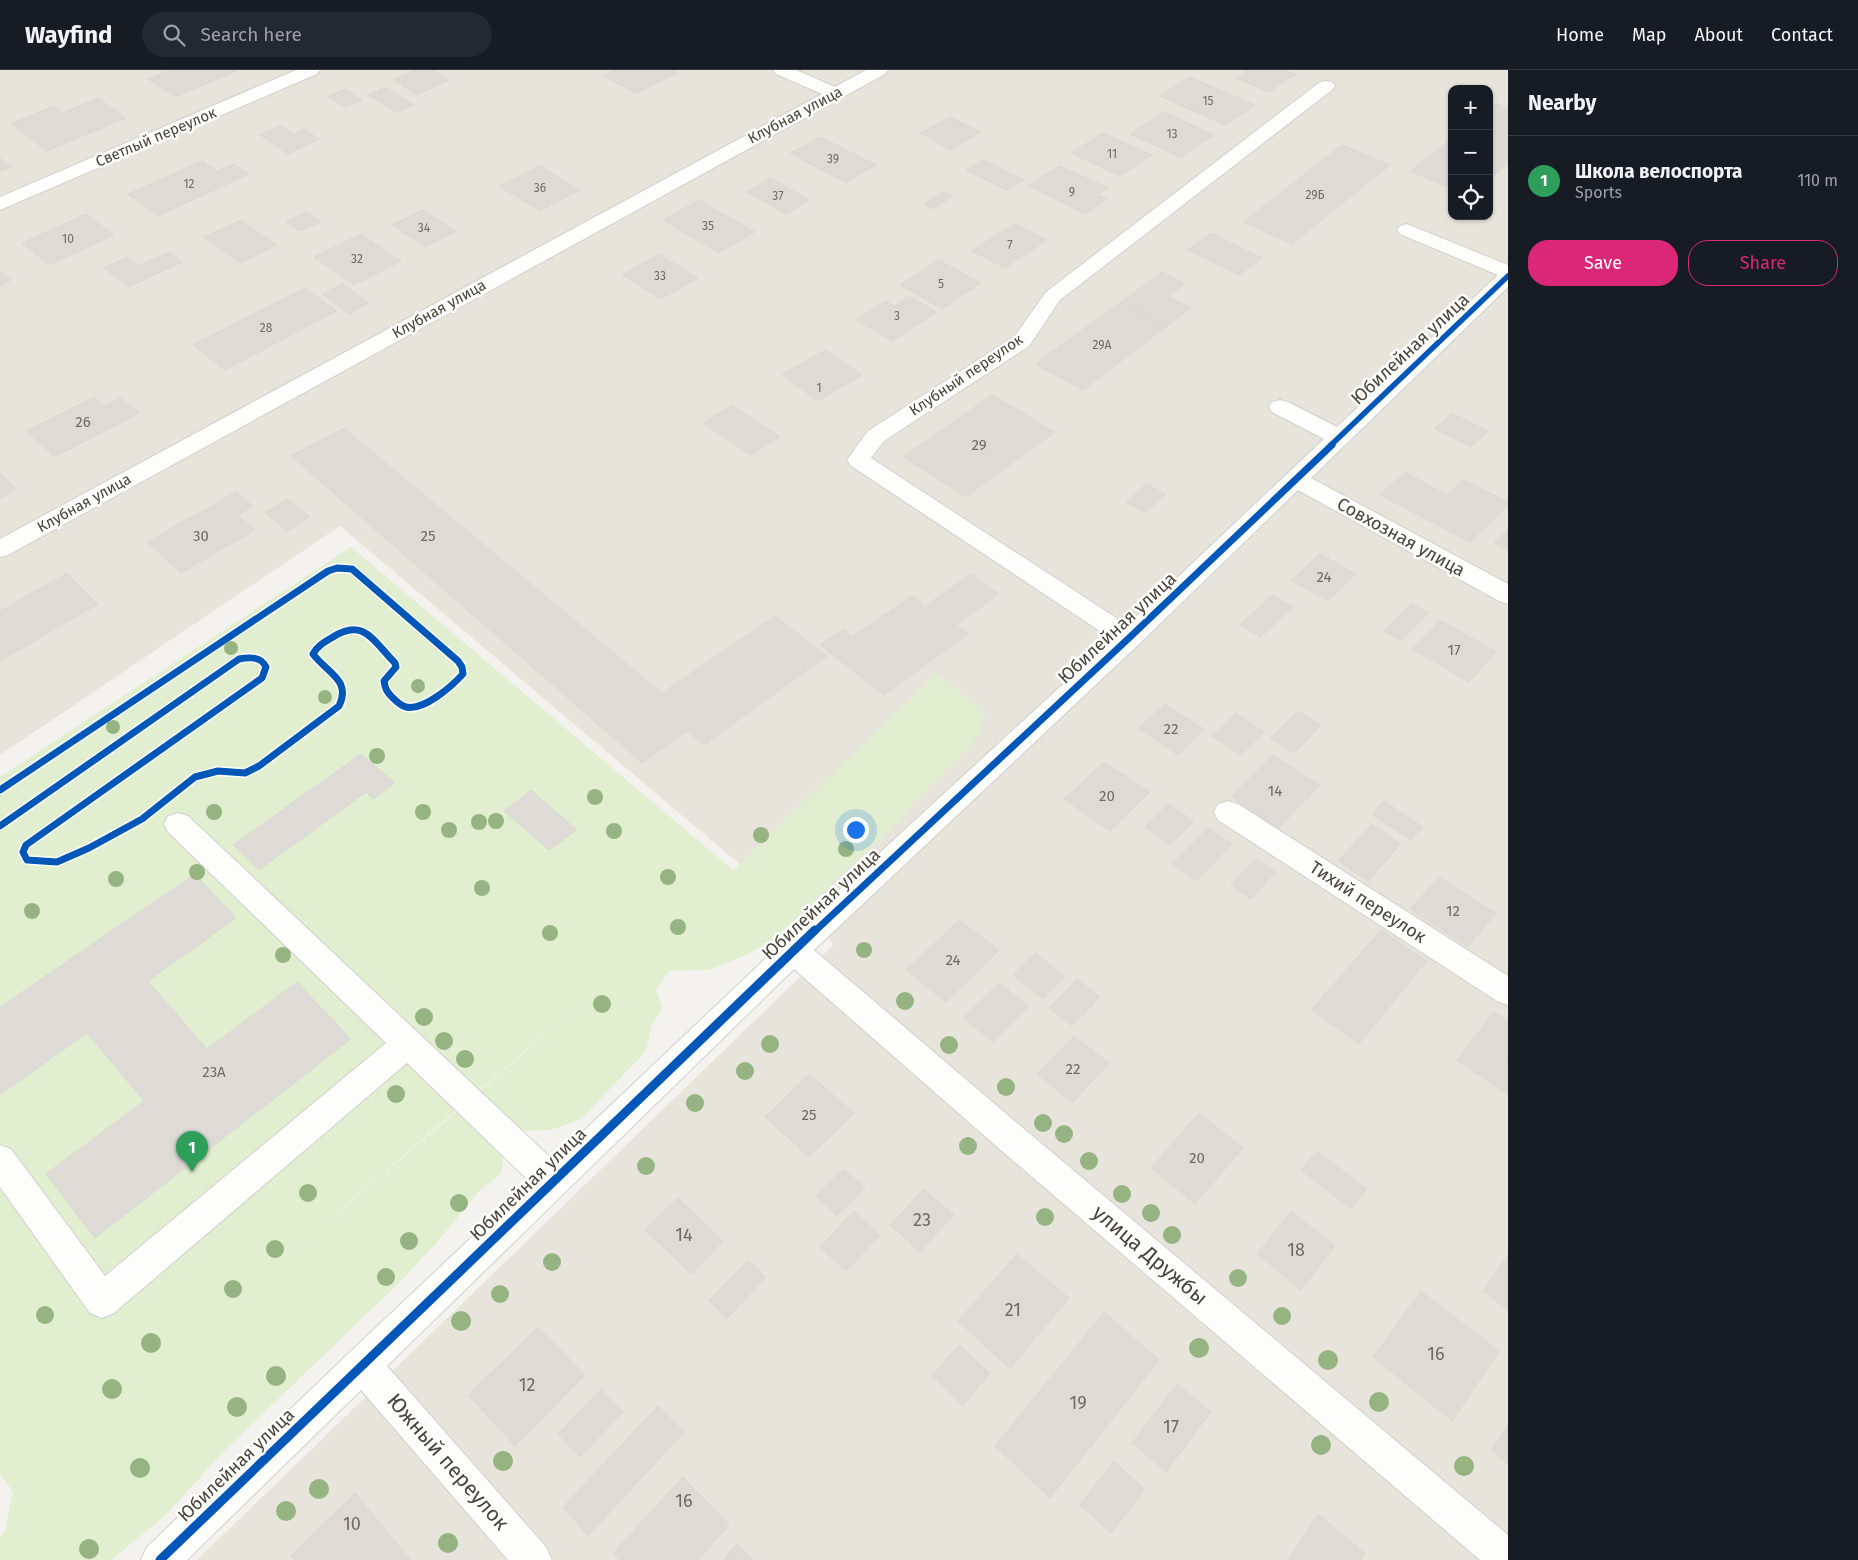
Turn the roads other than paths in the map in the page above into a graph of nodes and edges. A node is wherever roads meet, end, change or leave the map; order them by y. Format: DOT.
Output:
graph roads {
  1 [pos="311,70"];
  2 [pos="782,70"];
  3 [pos="879,70"];
  4 [pos="1326,86"];
  5 [pos="834,94"];
  6 [pos="0,204"];
  7 [pos="1407,230"];
  8 [pos="1508,274"];
  9 [pos="1498,300"];
  10 [pos="1280,407"];
  11 [pos="1339,437"];
  12 [pos="1295,479"];
  13 [pos="0,549"];
  14 [pos="1508,595"];
  15 [pos="1129,638"];
  16 [pos="1228,812"];
  17 [pos="178,824"];
  18 [pos="794,950"];
  19 [pos="1508,992"];
  20 [pos="407,1044"];
  21 [pos="0,1160"];
  22 [pos="552,1182"];
  23 [pos="362,1364"];
  24 [pos="1508,1559"];
  25 [pos="160,1560"];
  26 [pos="533,1560"];
  1 -- 6 [label="street, Светлый переулок"];
  2 -- 5 [label="street"];
  3 -- 5 [label="street, Клубная улица"];
  4 -- 15 [label="street, Клубный переулок"];
  5 -- 13 [label="street, Клубная улица"];
  7 -- 8 [label="street"];
  8 -- 9 [label="street, Юбилейная улица"];
  9 -- 11 [label="street, Юбилейная улица"];
  10 -- 11 [label="street"];
  11 -- 12 [label="street, Юбилейная улица"];
  12 -- 14 [label="street, Совхозная улица"];
  12 -- 15 [label="street, Юбилейная улица"];
  15 -- 18 [label="street, Юбилейная улица"];
  16 -- 19 [label="street, Тихий переулок"];
  17 -- 20 [label="street"];
  18 -- 22 [label="street, Юбилейная улица"];
  18 -- 24 [label="street, улица Дружбы"];
  20 -- 21 [label="street"];
  20 -- 22 [label="street"];
  22 -- 23 [label="street, Юбилейная улица"];
  23 -- 25 [label="street, Юбилейная улица"];
  23 -- 26 [label="street, Южный переулок"];
}
